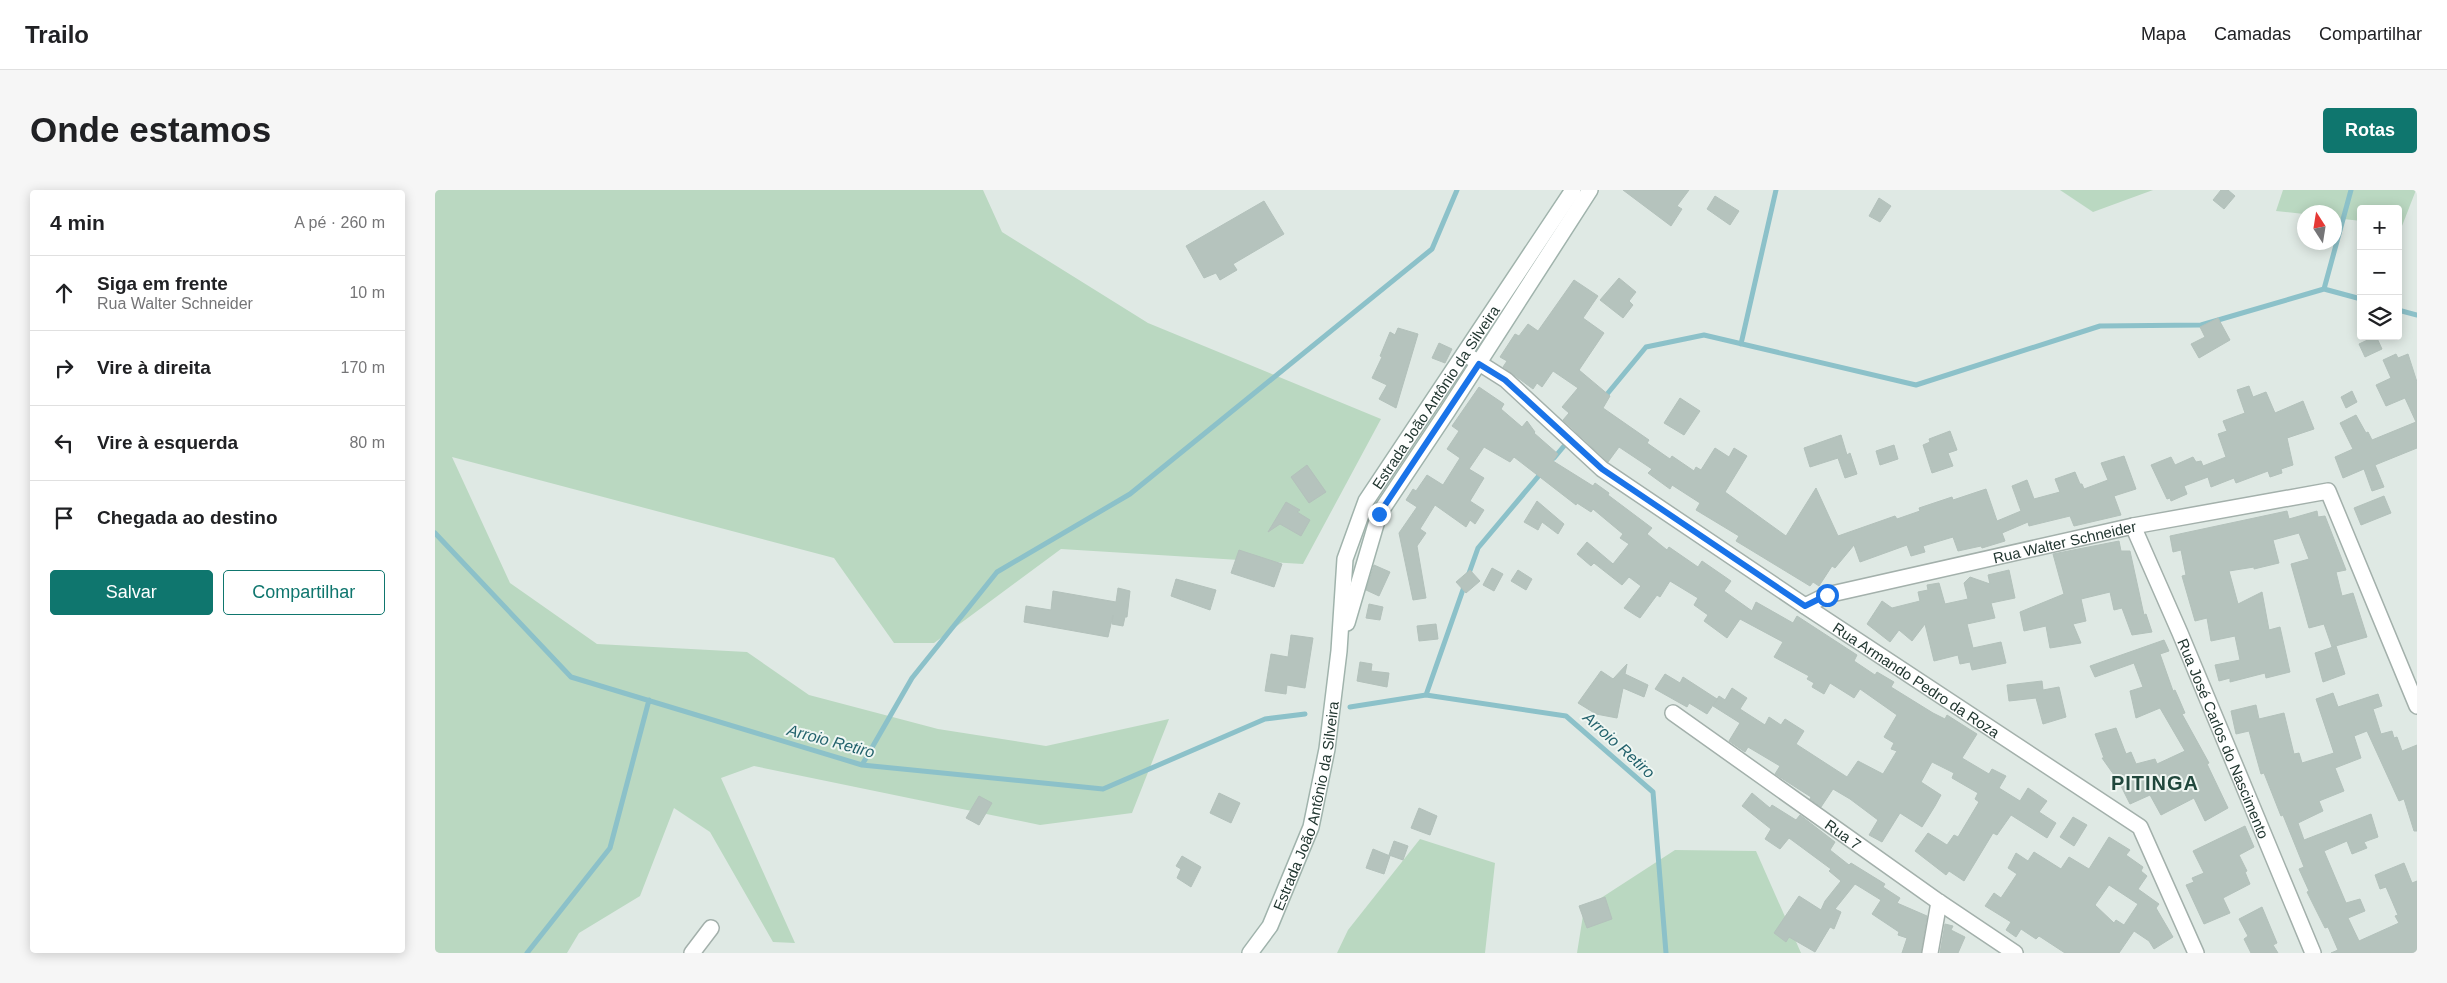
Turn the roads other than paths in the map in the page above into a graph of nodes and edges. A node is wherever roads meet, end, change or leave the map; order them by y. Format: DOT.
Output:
graph roads {
  1 [pos="1573,190"];
  2 [pos="1589,190"];
  3 [pos="1465,354"];
  4 [pos="1479,364"];
  5 [pos="2133,526"];
  6 [pos="1805,606"];
  7 [pos="1339,651"];
  8 [pos="2411,676"];
  9 [pos="2417,706"];
  10 [pos="1673,713"];
  11 [pos="1939,902"];
  12 [pos="711,928"];
  13 [pos="692,953"];
  14 [pos="1250,953"];
  15 [pos="1930,953"];
  16 [pos="2015,953"];
  17 [pos="2196,953"];
  18 [pos="2313,953"];
  1 -- 3 [label="street, Estrada João Antônio da Silveira"];
  2 -- 4 [label="street, Estrada João Antônio da Silveira"];
  3 -- 4 [label="street, Rua Armando Pedro da Roza"];
  3 -- 7 [label="street, Estrada João Antônio da Silveira"];
  4 -- 6 [label="street, Rua Armando Pedro da Roza"];
  4 -- 7 [label="street, Estrada João Antônio da Silveira"];
  5 -- 6 [label="street, Rua Walter Schneider"];
  5 -- 8 [label="street, Rua Walter Schneider"];
  5 -- 18 [label="street, Rua José Carlos do Nascimento"];
  6 -- 17 [label="street, Rua Armando Pedro da Roza"];
  7 -- 14 [label="street, Estrada João Antônio da Silveira"];
  8 -- 9 [label="street"];
  10 -- 11 [label="street, Rua 7"];
  11 -- 15 [label="street"];
  11 -- 16 [label="street, Rua 7"];
  12 -- 13 [label="street"];
}
